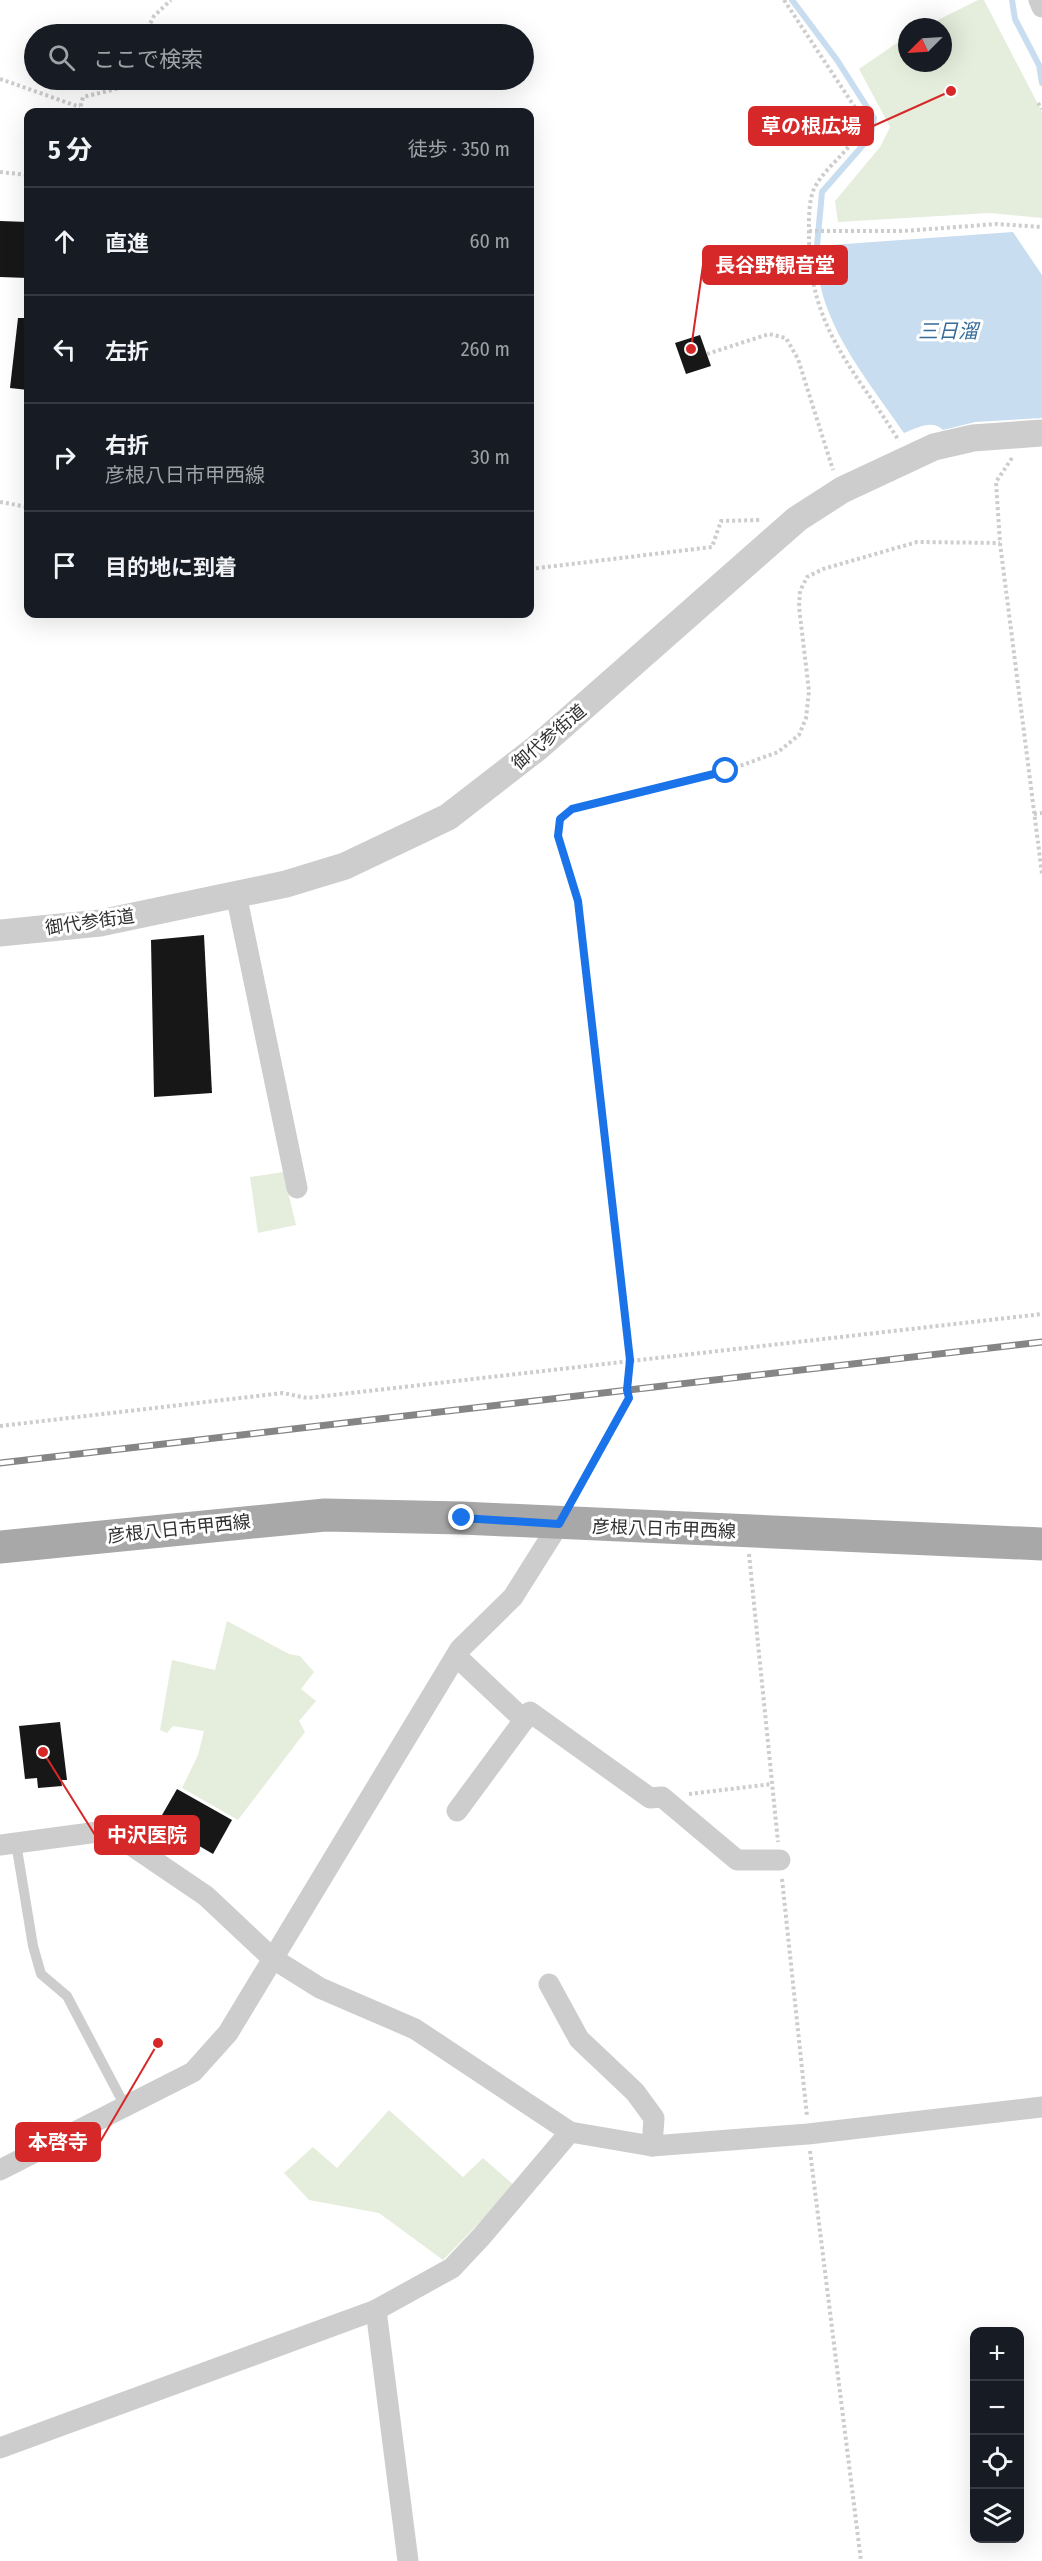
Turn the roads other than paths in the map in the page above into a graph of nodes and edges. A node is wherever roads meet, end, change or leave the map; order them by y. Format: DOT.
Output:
graph roads {
  1 [pos="1039,0"];
  2 [pos="1042,6"];
  3 [pos="1034,434"];
  4 [pos="236,894"];
  5 [pos="0,933"];
  6 [pos="297,1188"];
  7 [pos="559,1524"];
  8 [pos="1042,1544"];
  9 [pos="0,1547"];
  10 [pos="456,1656"];
  11 [pos="524,1720"];
  12 [pos="457,1810"];
  13 [pos="8,1844"];
  14 [pos="780,1860"];
  15 [pos="272,1958"];
  16 [pos="549,1984"];
  17 [pos="1042,2107"];
  18 [pos="126,2108"];
  19 [pos="570,2132"];
  20 [pos="652,2146"];
  21 [pos="0,2170"];
  22 [pos="376,2310"];
  23 [pos="0,2448"];
  24 [pos="408,2561"];
  1 -- 2 [label="street"];
  3 -- 4 [label="street, 御代参街道"];
  4 -- 5 [label="street, 御代参街道"];
  4 -- 6 [label="street"];
  7 -- 8 [label="main road, 彦根八日市甲西線"];
  7 -- 9 [label="main road, 彦根八日市甲西線"];
  7 -- 10 [label="street"];
  10 -- 11 [label="street"];
  10 -- 15 [label="street"];
  11 -- 12 [label="street"];
  11 -- 14 [label="street"];
  13 -- 15 [label="street"];
  13 -- 18 [label="lane"];
  15 -- 18 [label="street"];
  15 -- 19 [label="street"];
  16 -- 20 [label="street"];
  17 -- 20 [label="street"];
  18 -- 21 [label="street"];
  19 -- 20 [label="street"];
  19 -- 22 [label="street"];
  22 -- 23 [label="street"];
  22 -- 24 [label="street"];
}
